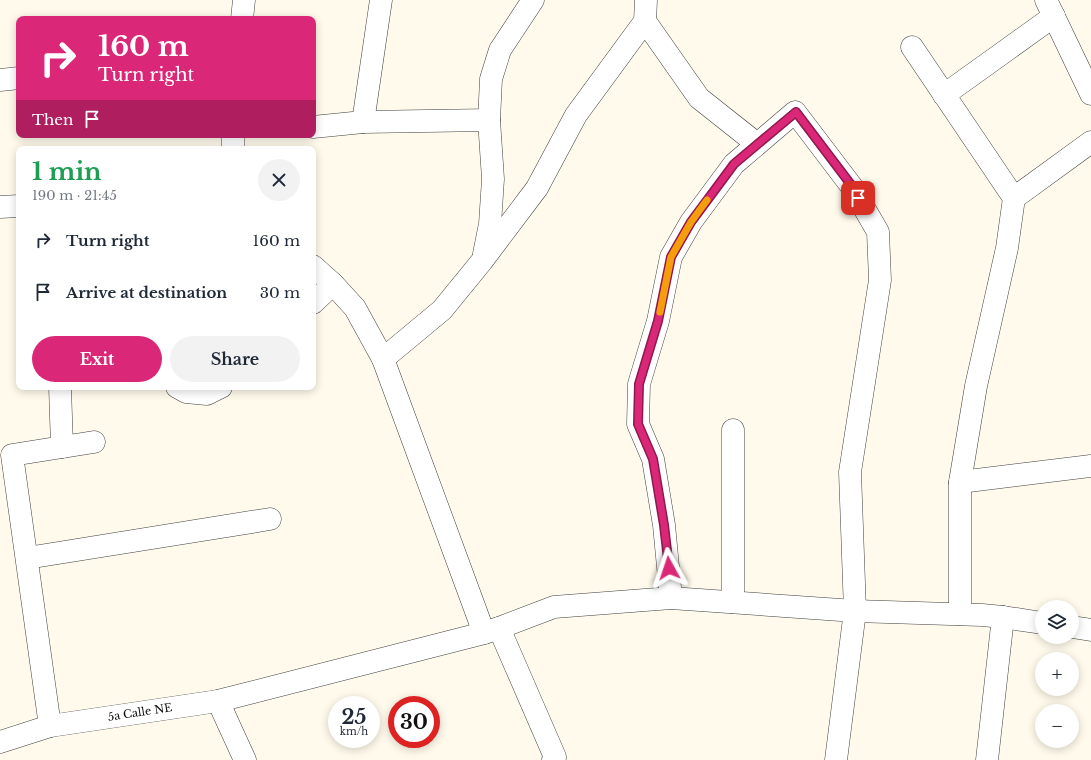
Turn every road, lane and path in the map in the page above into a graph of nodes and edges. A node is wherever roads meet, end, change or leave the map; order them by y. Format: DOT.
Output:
graph roads {
  1 [pos="244,0"];
  2 [pos="381,0"];
  3 [pos="533,0"];
  4 [pos="1050,8"];
  5 [pos="646,11"];
  6 [pos="242,16"];
  7 [pos="912,47"];
  8 [pos="16,78"];
  9 [pos="0,80"];
  10 [pos="1091,94"];
  11 [pos="944,95"];
  12 [pos="489,120"];
  13 [pos="363,122"];
  14 [pos="316,127"];
  15 [pos="1091,142"];
  16 [pos="757,144"];
  17 [pos="1014,198"];
  18 [pos="16,206"];
  19 [pos="0,207"];
  20 [pos="482,261"];
  21 [pos="316,269"];
  22 [pos="333,284"];
  23 [pos="316,300"];
  24 [pos="383,360"];
  25 [pos="60,390"];
  26 [pos="182,390"];
  27 [pos="215,390"];
  28 [pos="733,430"];
  29 [pos="94,442"];
  30 [pos="62,447"];
  31 [pos="1091,466"];
  32 [pos="960,482"];
  33 [pos="270,519"];
  34 [pos="27,558"];
  35 [pos="671,598"];
  36 [pos="733,602"];
  37 [pos="855,611"];
  38 [pos="960,614"];
  39 [pos="1003,617"];
  40 [pos="1035,622"];
  41 [pos="1079,628"];
  42 [pos="1091,630"];
  43 [pos="492,631"];
  44 [pos="218,701"];
  45 [pos="50,726"];
  46 [pos="0,742"];
  47 [pos="246,760"];
  48 [pos="553,760"];
  49 [pos="836,760"];
  50 [pos="987,760"];
  1 -- 6 [label="street"];
  2 -- 13 [label="street"];
  3 -- 12 [label="street"];
  4 -- 10 [label="street"];
  4 -- 11 [label="street"];
  5 -- 16 [label="street"];
  5 -- 20 [label="street"];
  7 -- 11 [label="street"];
  8 -- 9 [label="street"];
  11 -- 17 [label="street"];
  12 -- 13 [label="street"];
  12 -- 20 [label="street"];
  13 -- 14 [label="street"];
  15 -- 17 [label="street"];
  16 -- 35 [label="street"];
  16 -- 37 [label="street"];
  17 -- 32 [label="street"];
  18 -- 19 [label="street"];
  20 -- 24 [label="street"];
  21 -- 22 [label="street"];
  22 -- 23 [label="street"];
  22 -- 24 [label="street"];
  24 -- 43 [label="street"];
  25 -- 30 [label="street"];
  26 -- 27 [label="street"];
  28 -- 36 [label="street"];
  29 -- 30 [label="street"];
  30 -- 34 [label="street"];
  31 -- 32 [label="street"];
  32 -- 38 [label="street"];
  33 -- 34 [label="street"];
  34 -- 45 [label="street"];
  35 -- 36 [label="street, 5a Calle NE"];
  35 -- 43 [label="street, 5a Calle NE"];
  36 -- 37 [label="street, 5a Calle NE"];
  37 -- 38 [label="street, 5a Calle NE"];
  37 -- 49 [label="street"];
  38 -- 39 [label="street, 5a Calle NE"];
  39 -- 40 [label="street, 5a Calle NE"];
  39 -- 50 [label="street"];
  41 -- 42 [label="street"];
  43 -- 44 [label="street, 5a Calle NE"];
  43 -- 48 [label="street"];
  44 -- 45 [label="street, 5a Calle NE"];
  44 -- 47 [label="street"];
  45 -- 46 [label="street, 5a Calle NE"];
}
